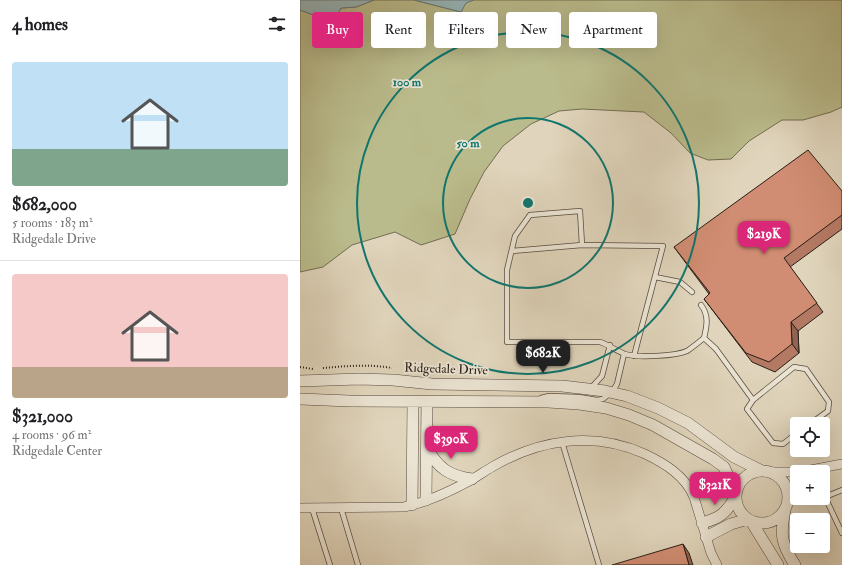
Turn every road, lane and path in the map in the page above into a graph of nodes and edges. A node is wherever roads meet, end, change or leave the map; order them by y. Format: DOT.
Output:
graph roads {
  1 [pos="582,245"];
  2 [pos="512,251"];
  3 [pos="655,277"];
  4 [pos="692,292"];
  5 [pos="701,305"];
  6 [pos="704,338"];
  7 [pos="610,345"];
  8 [pos="624,354"];
  9 [pos="634,356"];
  10 [pos="300,381"];
  11 [pos="590,388"];
  12 [pos="612,392"];
  13 [pos="300,399"];
  14 [pos="753,400"];
  15 [pos="413,402"];
  16 [pos="427,402"];
  17 [pos="518,403"];
  18 [pos="820,417"];
  19 [pos="790,439"];
  20 [pos="562,442"];
  21 [pos="427,447"];
  22 [pos="842,464"];
  23 [pos="830,467"];
  24 [pos="766,471"];
  25 [pos="790,472"];
  26 [pos="472,479"];
  27 [pos="842,490"];
  28 [pos="736,496"];
  29 [pos="426,500"];
  30 [pos="790,500"];
  31 [pos="412,505"];
  32 [pos="786,506"];
  33 [pos="300,508"];
  34 [pos="312,508"];
  35 [pos="341,508"];
  36 [pos="749,520"];
  37 [pos="702,523"];
  38 [pos="842,533"];
  39 [pos="706,537"];
  40 [pos="330,565"];
  41 [pos="358,565"];
  42 [pos="599,565"];
  43 [pos="717,565"];
  44 [pos="778,565"];
  45 [pos="795,565"];
  1 -- 2 [label="lane"];
  1 -- 2 [label="lane"];
  1 -- 3 [label="lane"];
  2 -- 7 [label="lane"];
  3 -- 4 [label="lane"];
  3 -- 9 [label="lane"];
  5 -- 6 [label="lane"];
  6 -- 9 [label="lane"];
  6 -- 14 [label="lane"];
  7 -- 8 [label="lane"];
  7 -- 11 [label="lane"];
  8 -- 9 [label="lane"];
  8 -- 12 [label="lane"];
  10 -- 11 [label="street, Ridgedale Drive"];
  11 -- 12 [label="street, Ridgedale Drive"];
  12 -- 17 [label="lane"];
  12 -- 24 [label="street, Ridgedale Drive"];
  13 -- 15 [label="street"];
  14 -- 18 [label="lane"];
  14 -- 19 [label="lane"];
  15 -- 16 [label="street"];
  15 -- 31 [label="street"];
  16 -- 17 [label="street"];
  16 -- 21 [label="street"];
  17 -- 28 [label="street"];
  20 -- 26 [label="street"];
  20 -- 37 [label="street"];
  20 -- 42 [label="lane"];
  21 -- 26 [label="street"];
  21 -- 29 [label="street"];
  22 -- 23 [label="street"];
  24 -- 25 [label="street"];
  24 -- 28 [label="street"];
  24 -- 32 [label="street"];
  26 -- 29 [label="street"];
  27 -- 38 [label="lane"];
  28 -- 36 [label="street"];
  28 -- 37 [label="street"];
  29 -- 31 [label="street"];
  30 -- 32 [label="street"];
  31 -- 35 [label="street"];
  32 -- 36 [label="street"];
  32 -- 45 [label="street"];
  33 -- 34 [label="street"];
  34 -- 35 [label="street"];
  34 -- 40 [label="lane"];
  35 -- 41 [label="lane"];
  36 -- 39 [label="street"];
  36 -- 44 [label="street"];
  37 -- 39 [label="street"];
  39 -- 43 [label="street"];
}
